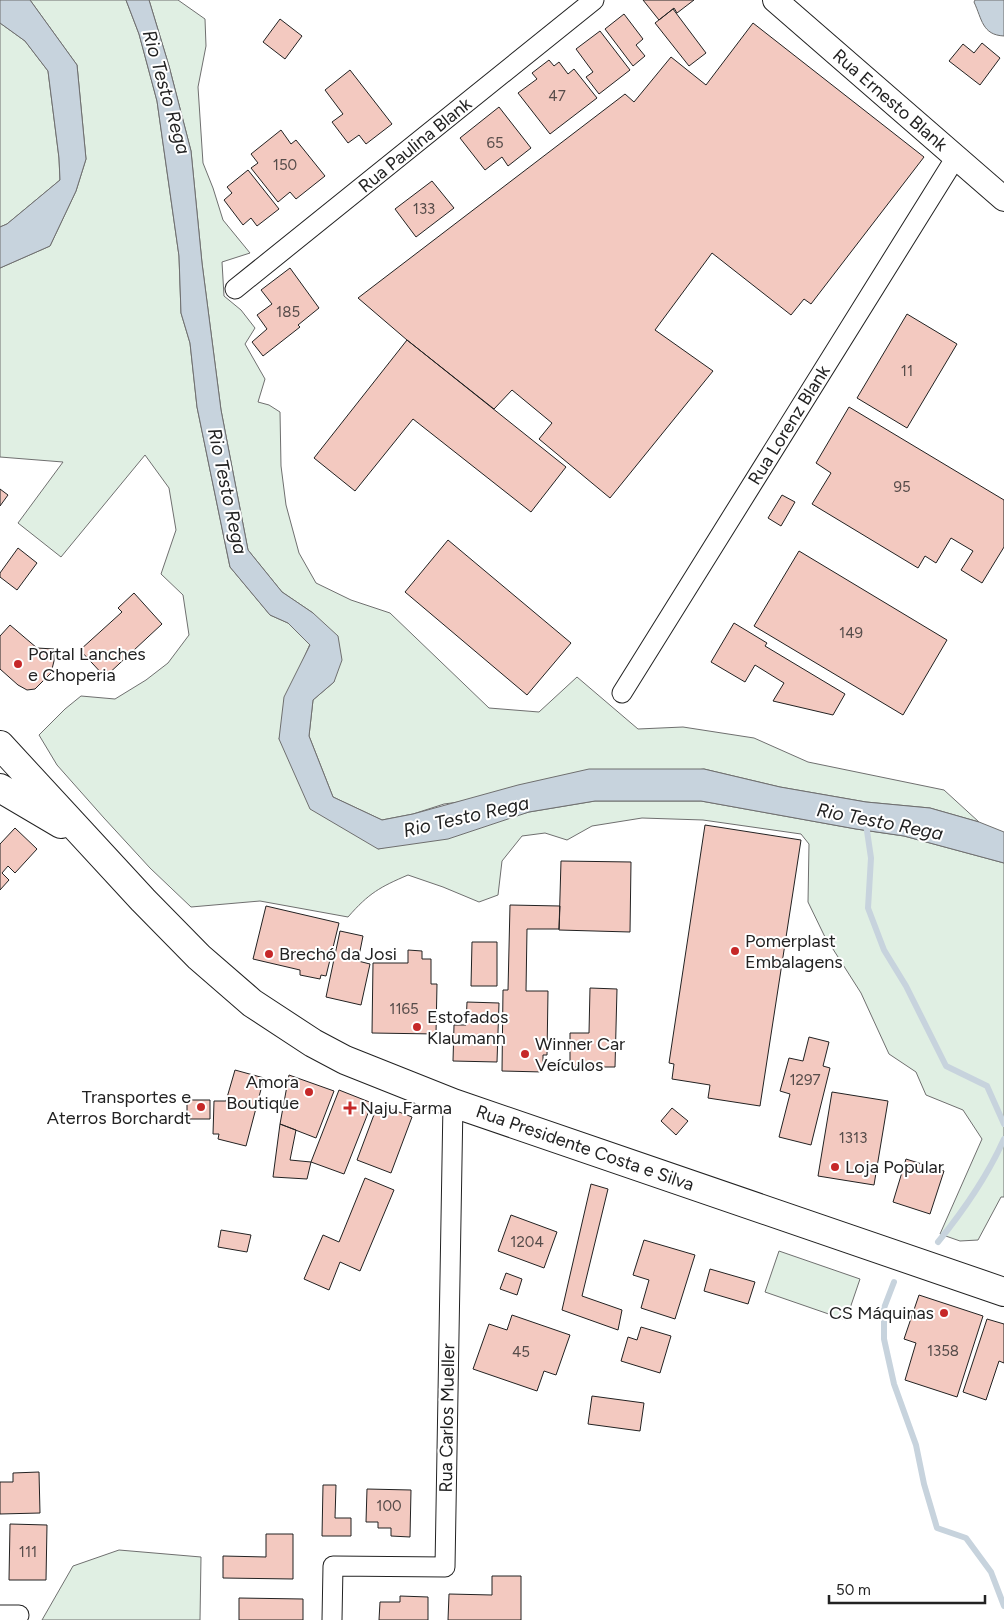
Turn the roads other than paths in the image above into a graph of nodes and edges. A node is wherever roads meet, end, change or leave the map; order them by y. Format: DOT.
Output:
graph roads {
  1 [pos="594,0"];
  2 [pos="775,0"];
  3 [pos="956,157"];
  4 [pos="1004,199"];
  5 [pos="235,289"];
  6 [pos="622,693"];
  7 [pos="0,745"];
  8 [pos="0,788"];
  9 [pos="90,842"];
  10 [pos="453,1103"];
  11 [pos="1004,1292"];
  12 [pos="332,1620"];
  1 -- 5 [label="street, Rua Paulina Blank"];
  2 -- 3 [label="street, Rua Ernesto Blank"];
  3 -- 4 [label="street, Rua Ernesto Blank"];
  3 -- 6 [label="street, Rua Lorenz Blank"];
  7 -- 9 [label="main road, Rua Presidente Costa e Silva"];
  8 -- 9 [label="main road, Rua Presidente Costa e Silva"];
  9 -- 10 [label="main road, Rua Presidente Costa e Silva"];
  10 -- 11 [label="main road, Rua Presidente Costa e Silva"];
  10 -- 12 [label="street, Rua Carlos Mueller"];
}
